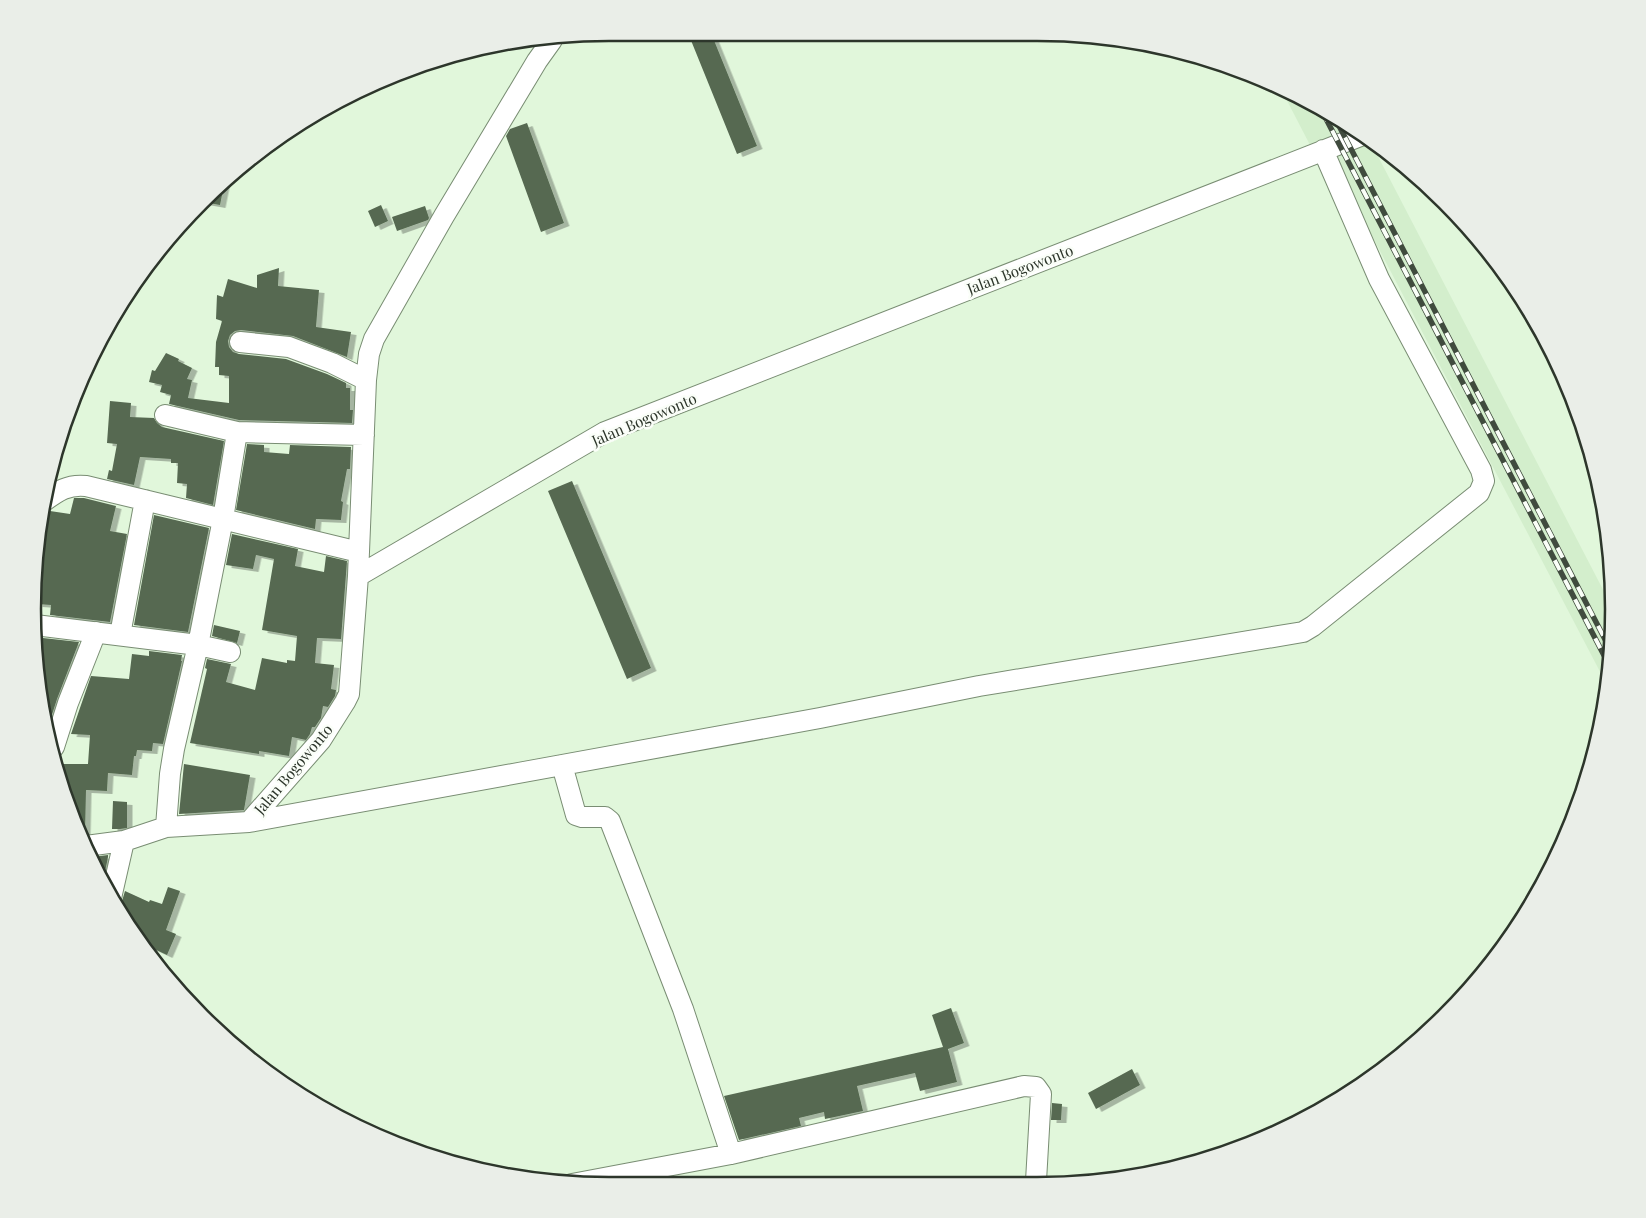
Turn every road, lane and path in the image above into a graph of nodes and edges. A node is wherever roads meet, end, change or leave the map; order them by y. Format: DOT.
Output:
graph roads {
  1 [pos="549,44"];
  2 [pos="1354,138"];
  3 [pos="1323,150"];
  4 [pos="240,342"];
  5 [pos="366,380"];
  6 [pos="165,415"];
  7 [pos="237,432"];
  8 [pos="364,434"];
  9 [pos="53,495"];
  10 [pos="145,500"];
  11 [pos="223,519"];
  12 [pos="359,552"];
  13 [pos="358,576"];
  14 [pos="41,626"];
  15 [pos="96,632"];
  16 [pos="120,635"];
  17 [pos="198,645"];
  18 [pos="230,652"];
  19 [pos="57,738"];
  20 [pos="562,765"];
  21 [pos="249,822"];
  22 [pos="166,827"];
  23 [pos="124,841"];
  24 [pos="93,845"];
  25 [pos="113,885"];
  26 [pos="731,1154"];
  27 [pos="609,1177"];
  28 [pos="1036,1177"];
  1 -- 5 [label="street"];
  2 -- 3 [label="street, Jalan Bogowonto"];
  3 -- 13 [label="street, Jalan Bogowonto"];
  3 -- 20 [label="street"];
  4 -- 5 [label="street"];
  5 -- 8 [label="street"];
  6 -- 7 [label="street"];
  7 -- 8 [label="street"];
  7 -- 11 [label="street"];
  8 -- 12 [label="street"];
  9 -- 10 [label="street"];
  10 -- 11 [label="street"];
  10 -- 16 [label="street"];
  11 -- 12 [label="street"];
  11 -- 17 [label="street"];
  12 -- 13 [label="street"];
  13 -- 21 [label="street, Jalan Bogowonto"];
  14 -- 15 [label="street"];
  15 -- 16 [label="street"];
  15 -- 19 [label="street"];
  16 -- 17 [label="street"];
  17 -- 18 [label="street"];
  17 -- 22 [label="street"];
  20 -- 21 [label="street"];
  20 -- 26 [label="street"];
  21 -- 22 [label="street, Jalan Bogowonto"];
  22 -- 23 [label="street, Jalan Bogowonto"];
  23 -- 24 [label="street, Jalan Bogowonto"];
  23 -- 25 [label="street"];
  26 -- 27 [label="street"];
  26 -- 28 [label="street"];
}
